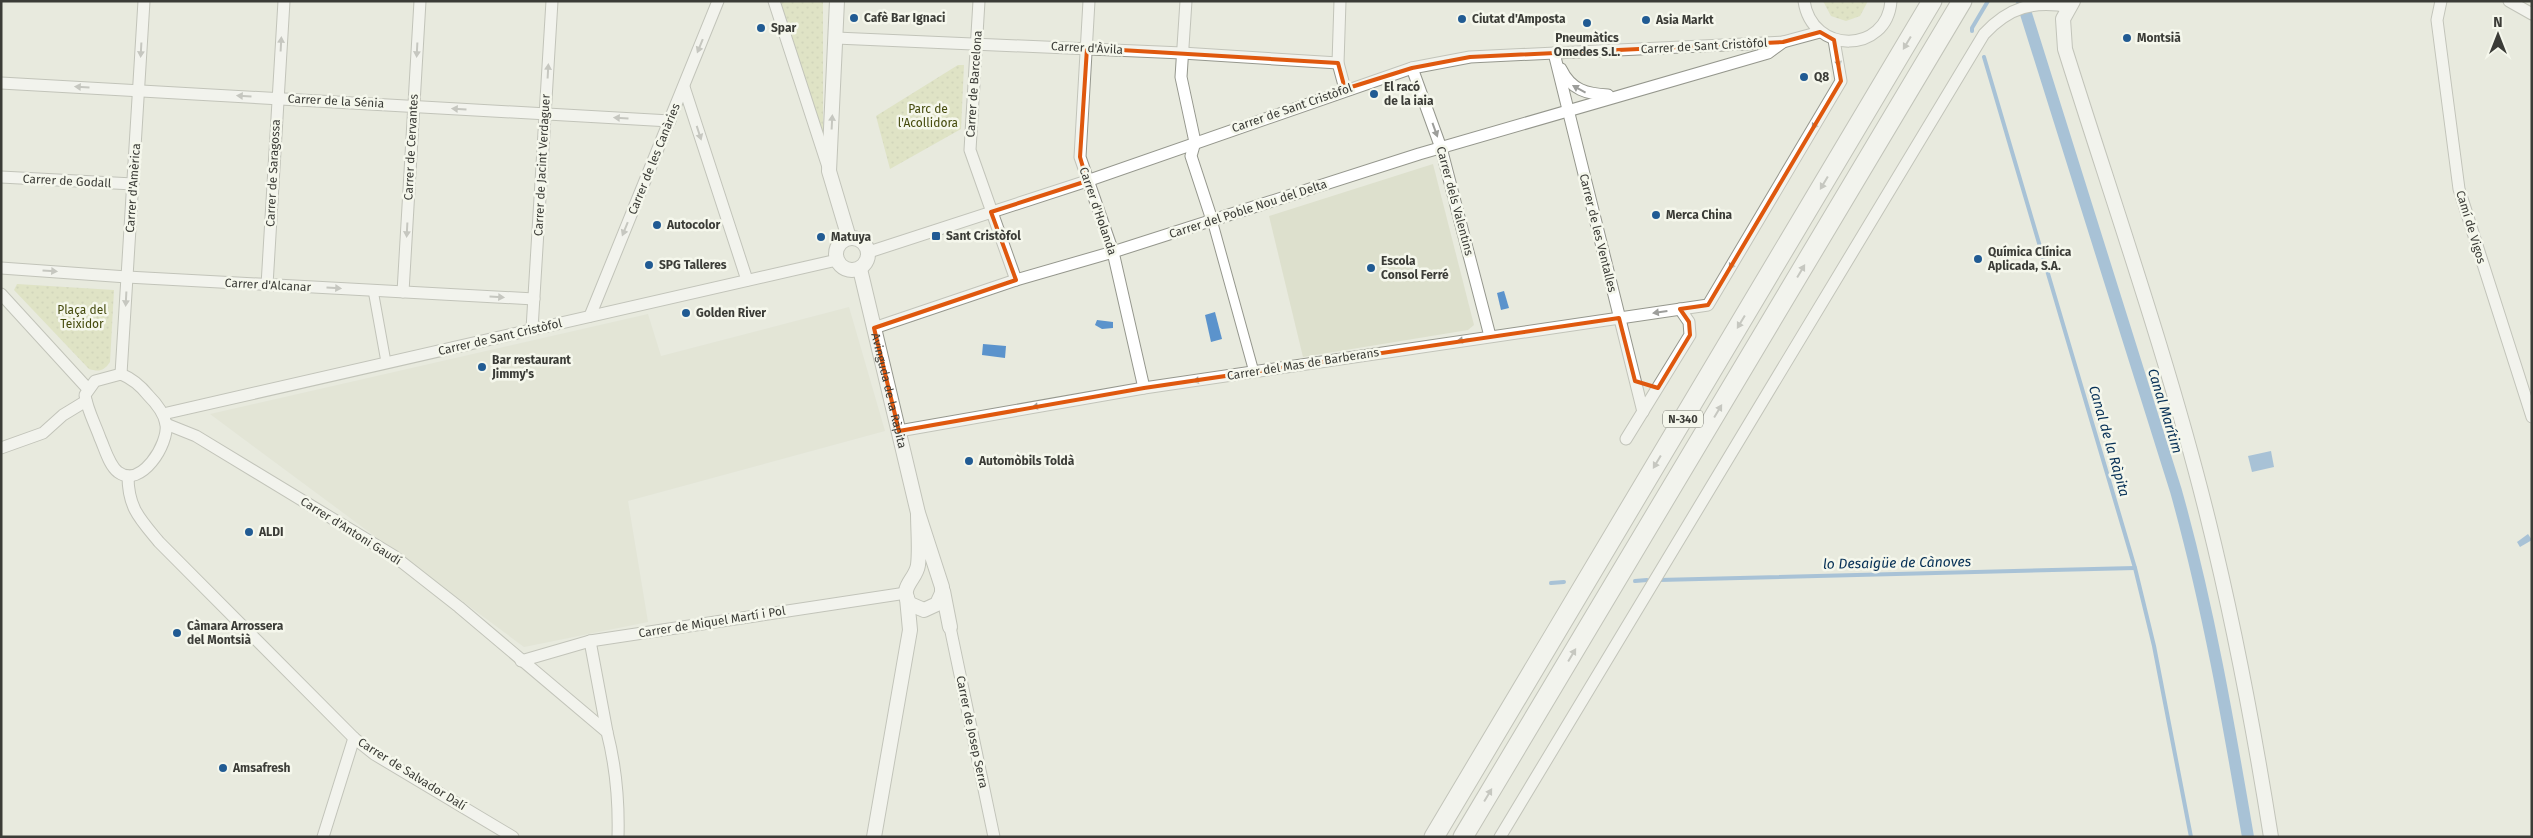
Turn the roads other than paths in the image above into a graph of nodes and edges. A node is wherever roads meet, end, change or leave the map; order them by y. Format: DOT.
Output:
graph roads {
  1 [pos="144,1"];
  2 [pos="284,1"];
  3 [pos="420,1"];
  4 [pos="552,1"];
  5 [pos="718,1"];
  6 [pos="774,1"];
  7 [pos="837,1"];
  8 [pos="979,1"];
  9 [pos="1089,1"];
  10 [pos="1186,1"];
  11 [pos="1340,1"];
  12 [pos="1804,1"];
  13 [pos="1891,1"];
  14 [pos="1932,1"];
  15 [pos="1962,1"];
  16 [pos="2441,1"];
  17 [pos="2509,1"];
  18 [pos="2071,4"];
  19 [pos="2532,14"];
  20 [pos="1820,32"];
  21 [pos="836,38"];
  22 [pos="1834,40"];
  23 [pos="1783,42"];
  24 [pos="976,44"];
  25 [pos="1086,48"];
  26 [pos="1182,52"];
  27 [pos="1554,53"];
  28 [pos="1338,63"];
  29 [pos="1412,68"];
  30 [pos="1,83"];
  31 [pos="684,86"];
  32 [pos="1345,89"];
  33 [pos="139,90"];
  34 [pos="1622,94"];
  35 [pos="278,98"];
  36 [pos="414,106"];
  37 [pos="1568,110"];
  38 [pos="545,114"];
  39 [pos="670,120"];
  40 [pos="1195,142"];
  41 [pos="1441,148"];
  42 [pos="829,171"];
  43 [pos="1,177"];
  44 [pos="1087,181"];
  45 [pos="133,184"];
  46 [pos="990,212"];
  47 [pos="1212,220"];
  48 [pos="849,238"];
  49 [pos="869,252"];
  50 [pos="1113,252"];
  51 [pos="837,260"];
  52 [pos="1,268"];
  53 [pos="860,269"];
  54 [pos="127,277"];
  55 [pos="747,280"];
  56 [pos="1016,280"];
  57 [pos="267,284"];
  58 [pos="373,290"];
  59 [pos="403,292"];
  60 [pos="1,294"];
  61 [pos="534,299"];
  62 [pos="1680,309"];
  63 [pos="590,316"];
  64 [pos="1619,318"];
  65 [pos="874,328"];
  66 [pos="532,329"];
  67 [pos="1490,336"];
  68 [pos="386,362"];
  69 [pos="1254,372"];
  70 [pos="121,374"];
  71 [pos="1635,381"];
  72 [pos="1144,388"];
  73 [pos="1658,388"];
  74 [pos="87,395"];
  75 [pos="1643,412"];
  76 [pos="2532,417"];
  77 [pos="164,419"];
  78 [pos="899,431"];
  79 [pos="1626,439"];
  80 [pos="1,448"];
  81 [pos="128,476"];
  82 [pos="918,513"];
  83 [pos="911,578"];
  84 [pos="941,585"];
  85 [pos="906,595"];
  86 [pos="930,609"];
  87 [pos="950,627"];
  88 [pos="910,630"];
  89 [pos="590,641"];
  90 [pos="521,660"];
  91 [pos="607,732"];
  92 [pos="354,738"];
  93 [pos="323,837"];
  94 [pos="513,837"];
  95 [pos="618,837"];
  96 [pos="874,837"];
  97 [pos="994,837"];
  98 [pos="1434,837"];
  99 [pos="1463,837"];
  100 [pos="1500,837"];
  101 [pos="2271,837"];
  1 -- 33 [label="street, Carrer d'Amèrica, one-way"];
  35 -- 2 [label="street, Carrer de Saragossa, one-way"];
  3 -- 36 [label="street, Carrer de Cervantes, one-way"];
  38 -- 4 [label="street, Carrer de Jacint Verdaguer, one-way"];
  5 -- 31 [label="street, Carrer de les Canàries, one-way"];
  6 -- 42 [label="street"];
  7 -- 21 [label="street"];
  8 -- 24 [label="street, Carrer de Barcelona"];
  9 -- 25 [label="street, Carrer d'Holanda"];
  10 -- 26 [label="street"];
  11 -- 28 [label="street"];
  12 -- 20 [label="street"];
  13 -- 22 [label="street"];
  14 -- 98 [label="highway, N-340, one-way"];
  99 -- 15 [label="highway, N-340, one-way"];
  16 -- 76 [label="street, Camí de Vigos"];
  17 -- 19 [label="street"];
  18 -- 100 [label="street"];
  18 -- 101 [label="street"];
  20 -- 22 [label="street"];
  20 -- 23 [label="street, Carrer de Sant Cristòfol"];
  21 -- 24 [label="street, Carrer d'Àvila"];
  42 -- 21 [label="street, one-way"];
  22 -- 62 [label="street, Carrer del Mas de Barberans, one-way"];
  23 -- 27 [label="street, Carrer de Sant Cristòfol"];
  23 -- 34 [label="street, Carrer del Poble Nou del Delta"];
  24 -- 25 [label="street, Carrer d'Àvila"];
  24 -- 46 [label="street, Carrer de Barcelona"];
  25 -- 26 [label="street, Carrer d'Àvila"];
  25 -- 44 [label="street, Carrer d'Holanda"];
  26 -- 28 [label="street, Carrer d'Àvila"];
  26 -- 40 [label="street"];
  27 -- 29 [label="street, Carrer de Sant Cristòfol"];
  34 -- 27 [label="street, Carrer del Poble Nou del Delta, one-way"];
  27 -- 37 [label="street, Carrer de les Ventalles"];
  28 -- 32 [label="street"];
  29 -- 32 [label="street, Carrer de Sant Cristòfol"];
  29 -- 41 [label="street, Carrer dels Valentins, one-way"];
  33 -- 30 [label="street, Carrer de la Sénia, one-way"];
  31 -- 39 [label="street, Carrer de les Canàries"];
  31 -- 55 [label="street, one-way"];
  32 -- 40 [label="street, Carrer de Sant Cristòfol"];
  35 -- 33 [label="street, Carrer de la Sénia, one-way"];
  33 -- 45 [label="street, Carrer d'Amèrica"];
  34 -- 37 [label="street, Carrer del Poble Nou del Delta"];
  35 -- 36 [label="street, Carrer de la Sénia"];
  35 -- 57 [label="street, Carrer de Saragossa"];
  38 -- 36 [label="street, Carrer de la Sénia, one-way"];
  36 -- 59 [label="street, Carrer de Cervantes, one-way"];
  37 -- 41 [label="street, Carrer del Poble Nou del Delta"];
  37 -- 64 [label="street, Carrer de les Ventalles"];
  39 -- 38 [label="street, Carrer de la Sénia, one-way"];
  38 -- 61 [label="street, Carrer de Jacint Verdaguer"];
  39 -- 63 [label="street, Carrer de les Canàries, one-way"];
  40 -- 44 [label="street, Carrer de Sant Cristòfol"];
  40 -- 47 [label="street"];
  41 -- 47 [label="street, Carrer del Poble Nou del Delta"];
  41 -- 67 [label="street, Carrer dels Valentins"];
  42 -- 48 [label="street"];
  43 -- 45 [label="street, Carrer de Godall"];
  44 -- 46 [label="street, Carrer de Sant Cristòfol"];
  44 -- 50 [label="street, Carrer d'Holanda"];
  45 -- 54 [label="street, Carrer d'Amèrica"];
  46 -- 49 [label="street, Carrer de Sant Cristòfol"];
  46 -- 56 [label="street, Carrer de Barcelona"];
  47 -- 50 [label="street, Carrer del Poble Nou del Delta"];
  47 -- 69 [label="street"];
  48 -- 49 [label="street"];
  48 -- 51 [label="street"];
  49 -- 53 [label="street"];
  50 -- 56 [label="street, Carrer del Poble Nou del Delta"];
  50 -- 72 [label="street, Carrer d'Holanda"];
  51 -- 53 [label="street"];
  51 -- 55 [label="street, Carrer de Sant Cristòfol"];
  52 -- 54 [label="street, Carrer d'Alcanar, one-way"];
  53 -- 65 [label="street, Avinguda de la Ràpita"];
  54 -- 57 [label="street, Carrer d'Alcanar"];
  54 -- 70 [label="street, Carrer d'Amèrica, one-way"];
  55 -- 63 [label="street, Carrer de Sant Cristòfol"];
  56 -- 65 [label="street, Carrer del Poble Nou del Delta"];
  57 -- 58 [label="street, Carrer d'Alcanar, one-way"];
  58 -- 59 [label="street, Carrer d'Alcanar"];
  58 -- 68 [label="street"];
  59 -- 61 [label="street, Carrer d'Alcanar, one-way"];
  60 -- 74 [label="street"];
  61 -- 66 [label="street, Carrer de Jacint Verdaguer"];
  62 -- 64 [label="street, Carrer del Mas de Barberans, one-way"];
  62 -- 73 [label="street"];
  63 -- 66 [label="street, Carrer de Sant Cristòfol"];
  64 -- 67 [label="street, Carrer del Mas de Barberans"];
  64 -- 71 [label="street, Carrer de les Ventalles"];
  65 -- 78 [label="street, Avinguda de la Ràpita"];
  66 -- 68 [label="street, Carrer de Sant Cristòfol"];
  67 -- 69 [label="street, Carrer del Mas de Barberans, one-way"];
  68 -- 77 [label="street, Carrer de Sant Cristòfol"];
  69 -- 72 [label="street, Carrer del Mas de Barberans, one-way"];
  70 -- 74 [label="street"];
  70 -- 77 [label="street"];
  71 -- 73 [label="street"];
  71 -- 75 [label="street, Carrer de les Ventalles"];
  72 -- 78 [label="street, Carrer del Mas de Barberans, one-way"];
  73 -- 75 [label="street"];
  74 -- 80 [label="street"];
  74 -- 81 [label="street"];
  75 -- 79 [label="street"];
  77 -- 81 [label="street"];
  77 -- 90 [label="street, Carrer d'Antoni Gaudí"];
  78 -- 82 [label="street, Avinguda de la Ràpita"];
  81 -- 92 [label="street, Carrer de Salvador Dalí"];
  82 -- 83 [label="street"];
  82 -- 84 [label="street"];
  83 -- 84 [label="street"];
  83 -- 85 [label="street"];
  84 -- 86 [label="street"];
  84 -- 87 [label="street"];
  85 -- 86 [label="street"];
  85 -- 88 [label="street"];
  85 -- 89 [label="street, Carrer de Miquel Martí i Pol"];
  86 -- 87 [label="street"];
  86 -- 88 [label="street"];
  87 -- 97 [label="street, Carrer de Josep Serra"];
  88 -- 96 [label="street"];
  89 -- 90 [label="street, Carrer de Miquel Martí i Pol"];
  89 -- 91 [label="street"];
  90 -- 91 [label="street, Carrer d'Antoni Gaudí"];
  91 -- 95 [label="street"];
  92 -- 93 [label="street"];
  92 -- 94 [label="street, Carrer de Salvador Dalí"];
}
